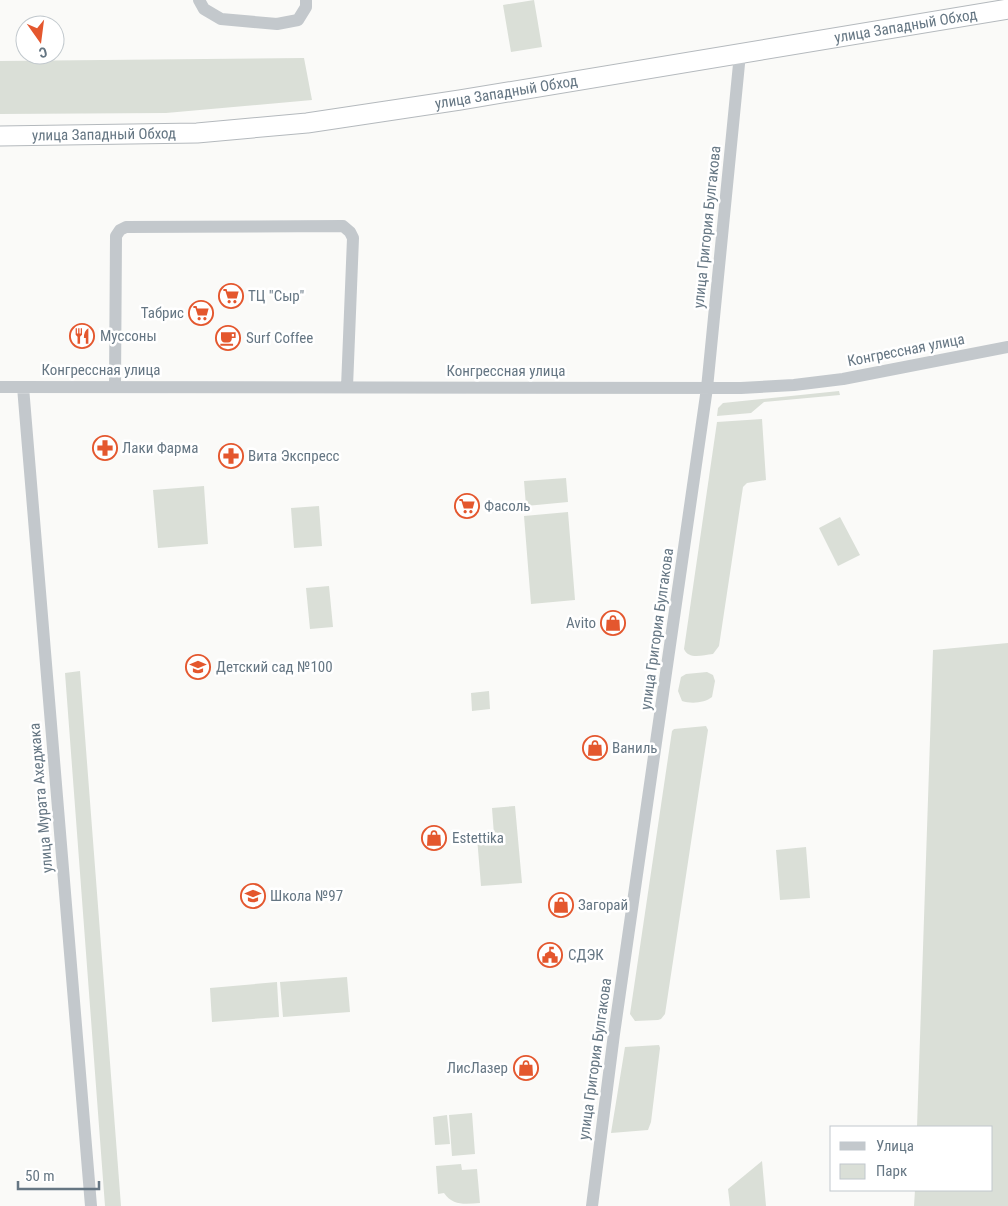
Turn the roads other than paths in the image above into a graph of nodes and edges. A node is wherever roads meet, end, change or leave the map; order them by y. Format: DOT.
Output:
graph roads {
  1 [pos="199,0"];
  2 [pos="306,0"];
  3 [pos="984,0"];
  4 [pos="1008,9"];
  5 [pos="740,54"];
  6 [pos="0,125"];
  7 [pos="248,130"];
  8 [pos="0,136"];
  9 [pos="0,143"];
  10 [pos="1008,347"];
  11 [pos="0,386"];
  12 [pos="23,386"];
  13 [pos="115,387"];
  14 [pos="348,387"];
  15 [pos="707,388"];
  16 [pos="91,1206"];
  17 [pos="592,1206"];
  1 -- 2 [label="street"];
  3 -- 6 [label="highway, улица Западный Обход"];
  4 -- 5 [label="highway, улица Западный Обход"];
  5 -- 7 [label="highway, улица Западный Обход"];
  5 -- 15 [label="street, улица Григория Булгакова"];
  7 -- 8 [label="highway, улица Западный Обход"];
  7 -- 9 [label="street"];
  10 -- 15 [label="street, Конгрессная улица"];
  11 -- 12 [label="street, Конгрессная улица"];
  12 -- 13 [label="street, Конгрессная улица"];
  12 -- 16 [label="street, улица Мурата Ахеджака"];
  13 -- 14 [label="street, Конгрессная улица"];
  13 -- 14 [label="street"];
  14 -- 15 [label="street, Конгрессная улица"];
  15 -- 17 [label="street, улица Григория Булгакова"];
}
